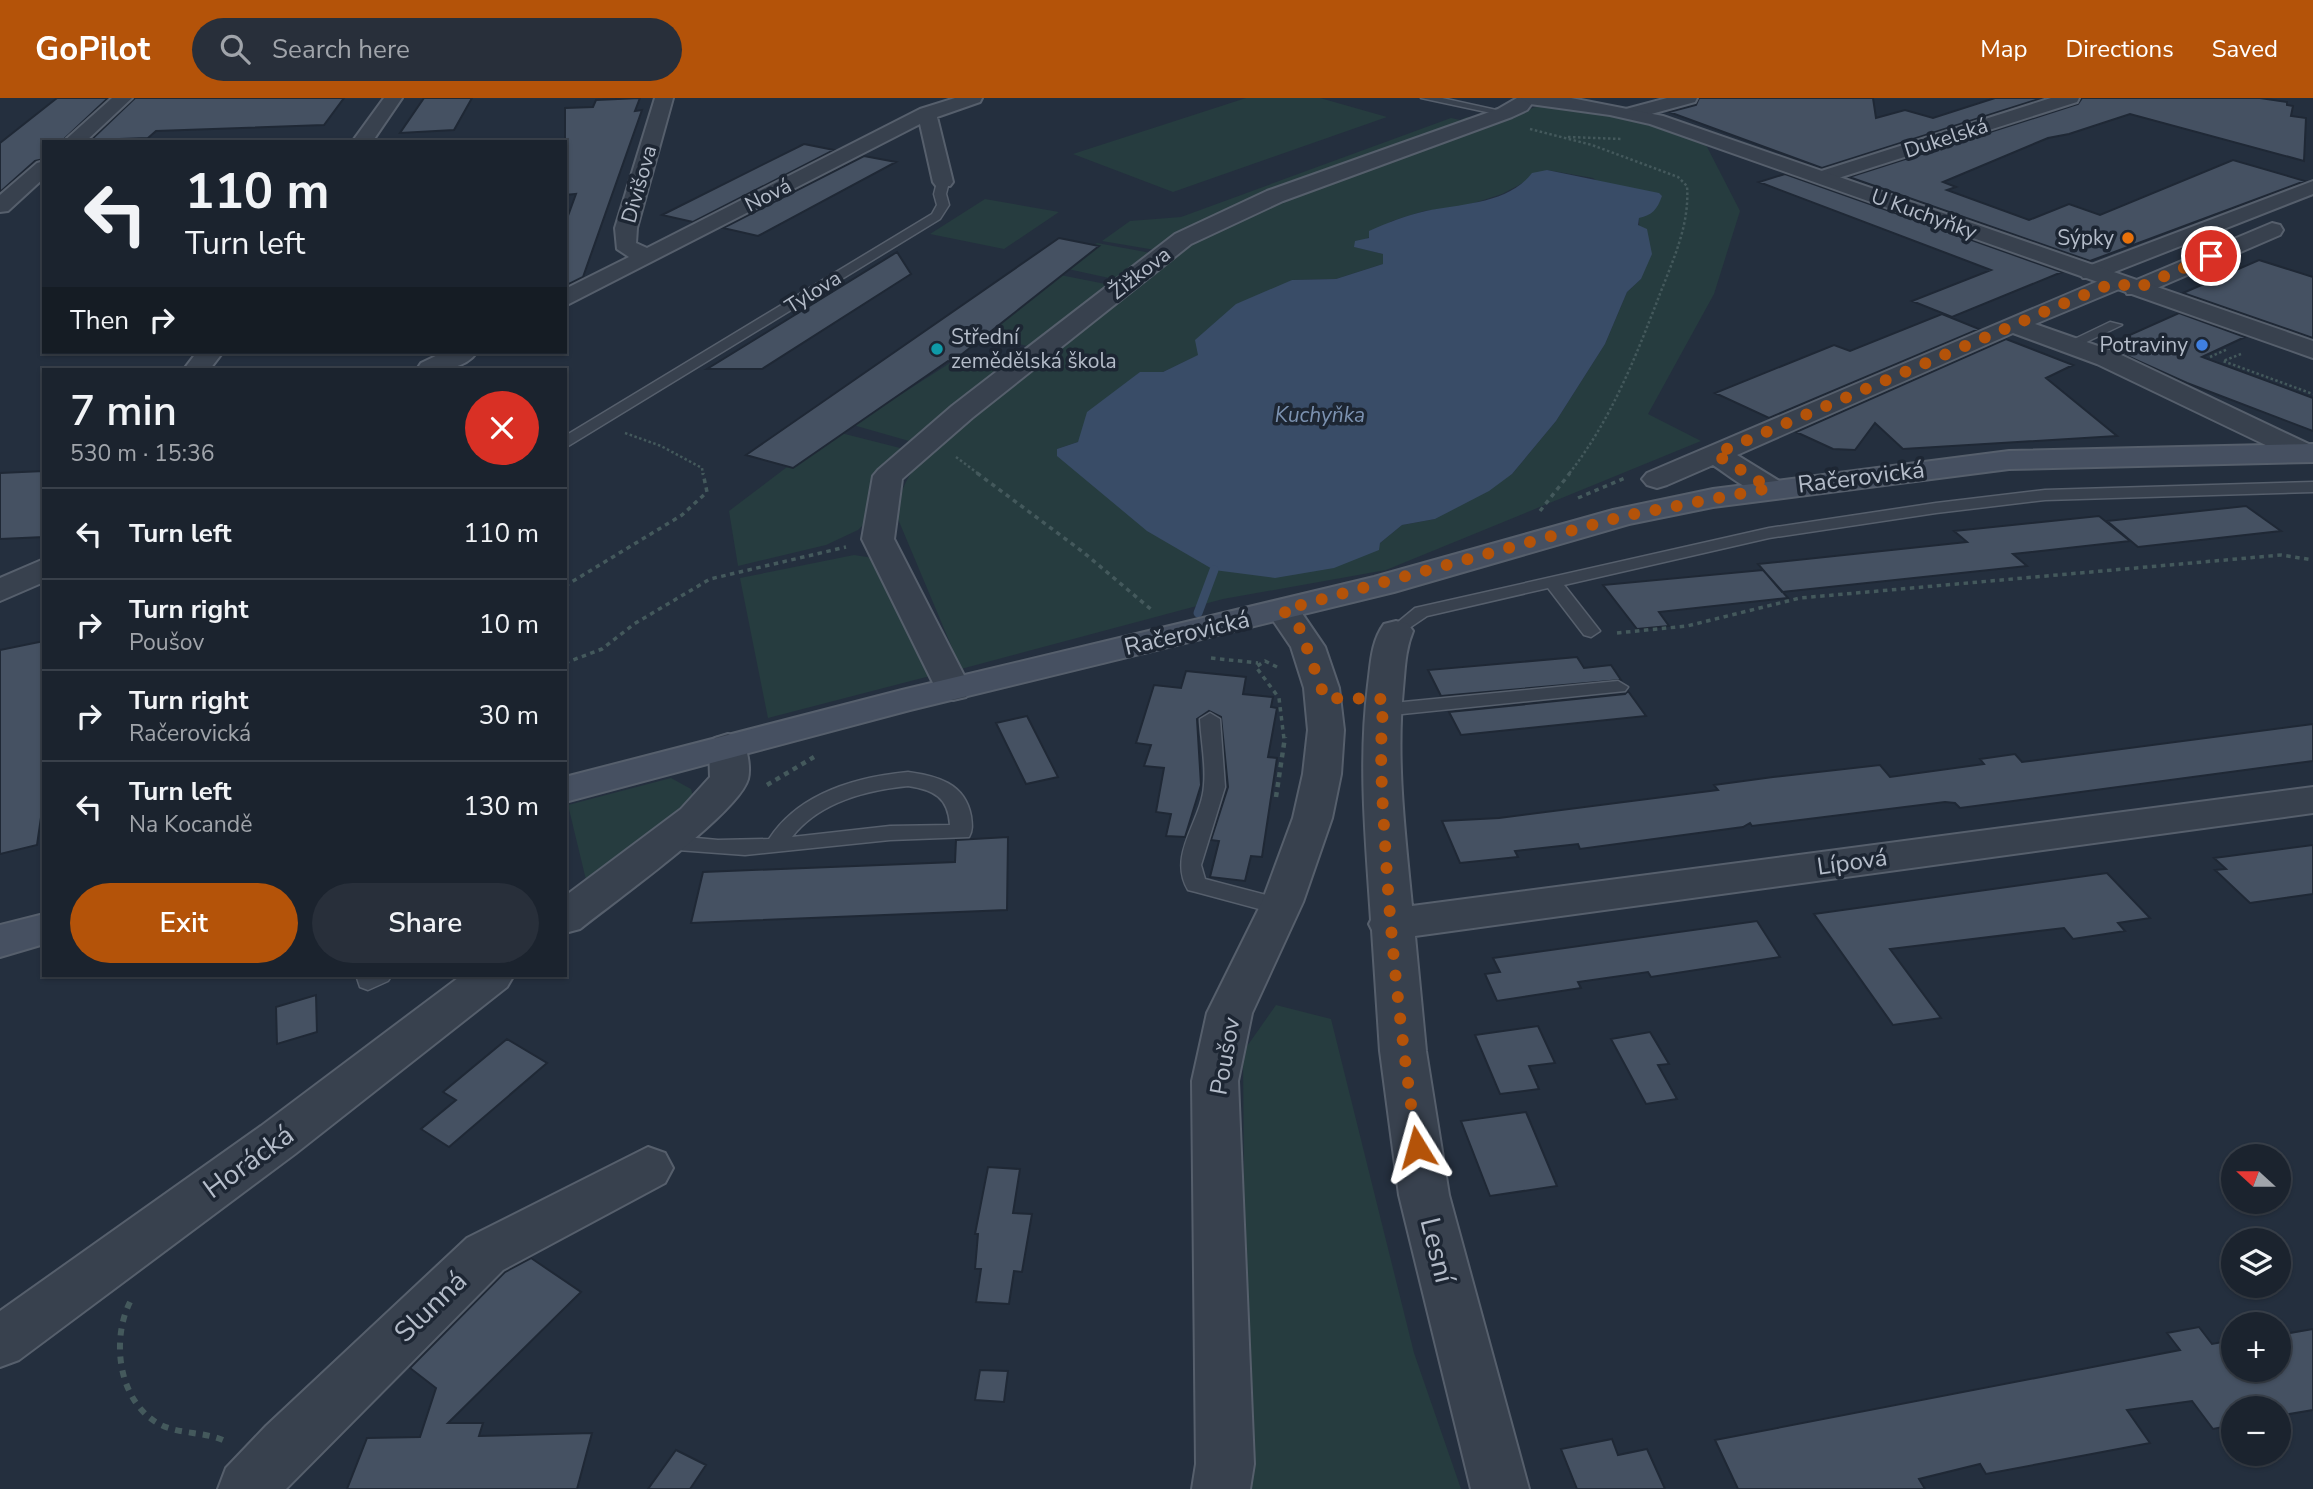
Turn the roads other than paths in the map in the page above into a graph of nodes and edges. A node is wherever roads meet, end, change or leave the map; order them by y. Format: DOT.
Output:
graph roads {
  1 [pos="123,98"];
  2 [pos="394,98"];
  3 [pos="664,98"];
  4 [pos="973,98"];
  5 [pos="1426,98"];
  6 [pos="1528,98"];
  7 [pos="1688,98"];
  8 [pos="2070,98"];
  9 [pos="934,106"];
  10 [pos="1633,113"];
  11 [pos="1498,115"];
  12 [pos="75,140"];
  13 [pos="363,140"];
  14 [pos="42,169"];
  15 [pos="1822,177"];
  16 [pos="943,182"];
  17 [pos="2313,187"];
  18 [pos="0,206"];
  19 [pos="2288,223"];
  20 [pos="649,256"];
  21 [pos="2091,274"];
  22 [pos="2126,286"];
  23 [pos="567,298"];
  24 [pos="2012,324"];
  25 [pos="2115,326"];
  26 [pos="2069,345"];
  27 [pos="2313,350"];
  28 [pos="208,354"];
  29 [pos="460,354"];
  30 [pos="198,368"];
  31 [pos="432,368"];
  32 [pos="567,442"];
  33 [pos="1715,454"];
  34 [pos="2310,454"];
  35 [pos="1645,476"];
  36 [pos="2313,487"];
  37 [pos="1770,488"];
  38 [pos="42,570"];
  39 [pos="1553,583"];
  40 [pos="0,591"];
  41 [pos="1283,610"];
  42 [pos="1396,631"];
  43 [pos="1591,631"];
  44 [pos="1618,687"];
  45 [pos="953,689"];
  46 [pos="1383,710"];
  47 [pos="1210,719"];
  48 [pos="728,746"];
  49 [pos="1381,775"];
  50 [pos="1324,777"];
  51 [pos="567,789"];
  52 [pos="2313,800"];
  53 [pos="664,842"];
  54 [pos="776,845"];
  55 [pos="1282,907"];
  56 [pos="567,916"];
  57 [pos="1390,924"];
  58 [pos="42,930"];
  59 [pos="0,941"];
  60 [pos="489,977"];
  61 [pos="648,1168"];
  62 [pos="0,1342"];
  63 [pos="255,1480"];
  64 [pos="1221,1489"];
  65 [pos="1500,1489"];
  1 -- 12 [label="street"];
  2 -- 13 [label="street"];
  3 -- 20 [label="street, Divišova"];
  4 -- 9 [label="street, Nová"];
  5 -- 11 [label="lane"];
  6 -- 10 [label="street, U Kuchyňky"];
  6 -- 11 [label="street, Žižkova"];
  7 -- 10 [label="street"];
  8 -- 15 [label="street, Dukelská"];
  9 -- 16 [label="street, Tylova"];
  9 -- 20 [label="street, Nová"];
  10 -- 15 [label="street, U Kuchyňky"];
  11 -- 45 [label="street, Žižkova"];
  14 -- 18 [label="street"];
  15 -- 21 [label="street, U Kuchyňky"];
  16 -- 32 [label="lane, Tylova"];
  17 -- 21 [label="street"];
  19 -- 22 [label="street"];
  20 -- 23 [label="street, Nová"];
  21 -- 22 [label="street, U Kuchyňky"];
  22 -- 24 [label="street"];
  22 -- 27 [label="street, U Kuchyňky"];
  24 -- 26 [label="street"];
  24 -- 33 [label="street"];
  25 -- 26 [label="lane"];
  26 -- 34 [label="street"];
  28 -- 30 [label="street"];
  29 -- 31 [label="street"];
  33 -- 35 [label="street"];
  33 -- 37 [label="street"];
  34 -- 37 [label="main road, Račerovická"];
  36 -- 39 [label="lane"];
  37 -- 41 [label="main road, Račerovická"];
  38 -- 40 [label="street"];
  39 -- 42 [label="lane"];
  39 -- 43 [label="lane"];
  41 -- 45 [label="main road, Račerovická"];
  41 -- 50 [label="street, Poušov"];
  42 -- 46 [label="street, Lesní"];
  44 -- 46 [label="lane"];
  45 -- 48 [label="main road, Račerovická"];
  46 -- 49 [label="street, Lesní"];
  47 -- 55 [label="lane"];
  48 -- 51 [label="main road, Račerovická"];
  48 -- 53 [label="street"];
  49 -- 50 [label="street"];
  49 -- 57 [label="street, Lesní"];
  50 -- 55 [label="street, Poušov"];
  52 -- 57 [label="street, Lípová"];
  53 -- 54 [label="lane"];
  53 -- 56 [label="street"];
  54 -- 54 [label="lane"];
  55 -- 64 [label="street, Poušov"];
  57 -- 65 [label="street, Lesní"];
  58 -- 59 [label="main road"];
  60 -- 62 [label="street, Horácká"];
  61 -- 63 [label="street, Slunná"];
}
